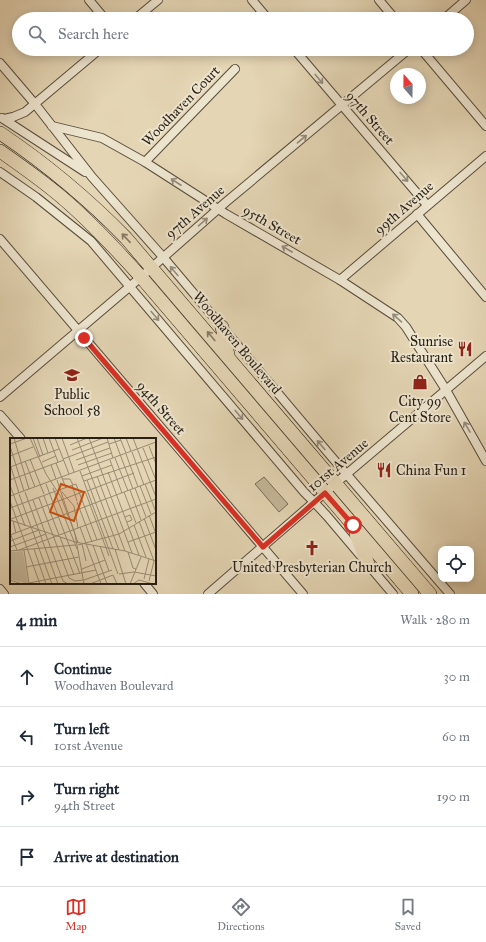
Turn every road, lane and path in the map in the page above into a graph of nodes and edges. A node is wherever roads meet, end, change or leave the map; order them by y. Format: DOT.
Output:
graph roads {
  1 [pos="89,0"];
  2 [pos="158,0"];
  3 [pos="252,0"];
  4 [pos="379,0"];
  5 [pos="466,0"];
  6 [pos="99,12"];
  7 [pos="143,12"];
  8 [pos="262,12"];
  9 [pos="389,12"];
  10 [pos="452,12"];
  11 [pos="92,56"];
  12 [pos="300,56"];
  13 [pos="401,56"];
  14 [pos="427,56"];
  15 [pos="0,63"];
  16 [pos="235,69"];
  17 [pos="35,104"];
  18 [pos="342,106"];
  19 [pos="2,118"];
  20 [pos="52,126"];
  21 [pos="486,126"];
  22 [pos="0,133"];
  23 [pos="0,151"];
  24 [pos="486,156"];
  25 [pos="145,162"];
  26 [pos="0,172"];
  27 [pos="92,177"];
  28 [pos="427,205"];
  29 [pos="218,209"];
  30 [pos="417,214"];
  31 [pos="0,240"];
  32 [pos="163,257"];
  33 [pos="152,267"];
  34 [pos="141,277"];
  35 [pos="340,280"];
  36 [pos="130,286"];
  37 [pos="486,296"];
  38 [pos="222,327"];
  39 [pos="78,331"];
  40 [pos="486,356"];
  41 [pos="228,357"];
  42 [pos="446,390"];
  43 [pos="0,397"];
  44 [pos="0,415"];
  45 [pos="20,438"];
  46 [pos="486,461"];
  47 [pos="347,474"];
  48 [pos="336,483"];
  49 [pos="325,493"];
  50 [pos="314,502"];
  51 [pos="353,525"];
  52 [pos="263,547"];
  53 [pos="368,564"];
  54 [pos="145,584"];
  55 [pos="0,590"];
  56 [pos="4,594"];
  57 [pos="153,594"];
  58 [pos="208,594"];
  59 [pos="303,594"];
  60 [pos="393,594"];
  61 [pos="412,594"];
  62 [pos="430,594"];
  63 [pos="450,594"];
  1 -- 6 [label="street"];
  2 -- 7 [label="street"];
  3 -- 8 [label="street"];
  4 -- 9 [label="street"];
  5 -- 10 [label="street"];
  11 -- 17 [label="street"];
  12 -- 18 [label="street, 97th Street, one-way"];
  13 -- 18 [label="street, 97th Avenue"];
  14 -- 21 [label="street"];
  15 -- 17 [label="street"];
  16 -- 25 [label="street, Woodhaven Court"];
  17 -- 19 [label="street"];
  17 -- 20 [label="street"];
  18 -- 28 [label="street, 97th Street, one-way"];
  29 -- 18 [label="street, 97th Avenue, one-way"];
  19 -- 27 [label="street, Woodhaven Boulevard"];
  20 -- 25 [label="street, 95th Street"];
  20 -- 27 [label="street, Woodhaven Boulevard"];
  33 -- 22 [label="main road, Woodhaven Boulevard, one-way"];
  23 -- 34 [label="main road"];
  24 -- 28 [label="street, 99th Avenue"];
  29 -- 25 [label="street, 95th Street, one-way"];
  26 -- 36 [label="street"];
  27 -- 32 [label="street, Woodhaven Boulevard"];
  28 -- 30 [label="street, 99th Avenue"];
  32 -- 29 [label="street, 97th Avenue, one-way"];
  35 -- 29 [label="street, 95th Street, one-way"];
  30 -- 35 [label="street, 99th Avenue"];
  30 -- 37 [label="street"];
  31 -- 39 [label="street, 94th Street"];
  32 -- 33 [label="street, 97th Avenue"];
  38 -- 32 [label="street, Woodhaven Boulevard, one-way"];
  33 -- 34 [label="street, 97th Avenue"];
  41 -- 33 [label="main road, Woodhaven Boulevard, one-way"];
  34 -- 36 [label="street, 97th Avenue"];
  34 -- 49 [label="main road"];
  42 -- 35 [label="street, 95th Street, one-way"];
  36 -- 39 [label="street, 97th Avenue"];
  36 -- 50 [label="street, one-way"];
  38 -- 41 [label="main road"];
  47 -- 38 [label="street, Woodhaven Boulevard, one-way"];
  39 -- 43 [label="street, 97th Avenue"];
  39 -- 52 [label="street, 94th Street"];
  40 -- 42 [label="street, 101st Avenue"];
  41 -- 48 [label="main road, Woodhaven Boulevard"];
  46 -- 42 [label="street, 95th Street, one-way"];
  42 -- 47 [label="street, 101st Avenue"];
  44 -- 45 [label="street"];
  47 -- 48 [label="street, 101st Avenue"];
  47 -- 63 [label="street, Woodhaven Boulevard"];
  48 -- 49 [label="street, 101st Avenue"];
  48 -- 62 [label="main road, Woodhaven Boulevard"];
  49 -- 50 [label="street, 101st Avenue"];
  49 -- 51 [label="main road"];
  50 -- 52 [label="street, 101st Avenue"];
  50 -- 53 [label="street"];
  51 -- 53 [label="main road"];
  51 -- 61 [label="main road"];
  52 -- 58 [label="street, 101st Avenue"];
  52 -- 59 [label="street, 94th Street"];
  53 -- 60 [label="street"];
  54 -- 57 [label="street"];
  55 -- 56 [label="street"];
}
